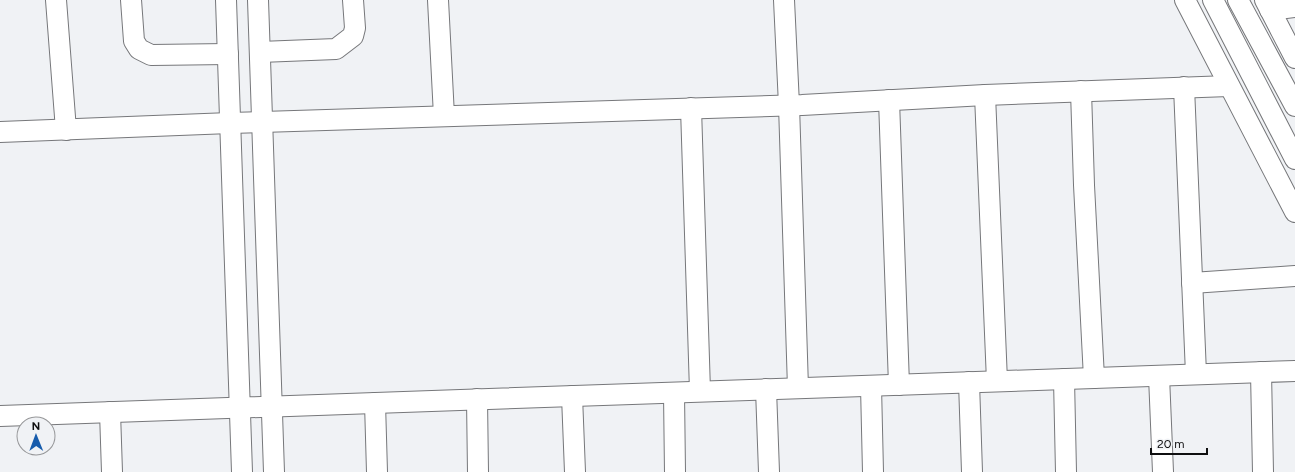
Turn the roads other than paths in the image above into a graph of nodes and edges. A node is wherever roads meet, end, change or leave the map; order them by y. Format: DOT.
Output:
graph roads {
  1 [pos="56,0"];
  2 [pos="131,0"];
  3 [pos="226,0"];
  4 [pos="258,0"];
  5 [pos="353,0"];
  6 [pos="438,0"];
  7 [pos="784,0"];
  8 [pos="1185,0"];
  9 [pos="1213,0"];
  10 [pos="1238,0"];
  11 [pos="1267,5"];
  12 [pos="1295,7"];
  13 [pos="260,52"];
  14 [pos="228,54"];
  15 [pos="1295,58"];
  16 [pos="1229,86"];
  17 [pos="1184,87"];
  18 [pos="1081,91"];
  19 [pos="985,95"];
  20 [pos="1293,99"];
  21 [pos="888,100"];
  22 [pos="1264,100"];
  23 [pos="789,105"];
  24 [pos="691,108"];
  25 [pos="444,116"];
  26 [pos="262,122"];
  27 [pos="230,123"];
  28 [pos="66,130"];
  29 [pos="0,132"];
  30 [pos="1295,159"];
  31 [pos="1295,212"];
  32 [pos="1295,276"];
  33 [pos="1192,283"];
  34 [pos="1295,371"];
  35 [pos="1261,372"];
  36 [pos="1196,374"];
  37 [pos="1159,376"];
  38 [pos="1094,378"];
  39 [pos="1064,379"];
  40 [pos="997,381"];
  41 [pos="969,382"];
  42 [pos="899,385"];
  43 [pos="871,386"];
  44 [pos="798,388"];
  45 [pos="766,389"];
  46 [pos="674,392"];
  47 [pos="700,392"];
  48 [pos="572,396"];
  49 [pos="477,399"];
  50 [pos="375,403"];
  51 [pos="272,406"];
  52 [pos="240,408"];
  53 [pos="110,412"];
  54 [pos="0,416"];
  55 [pos="112,472"];
  56 [pos="242,472"];
  57 [pos="274,472"];
  58 [pos="377,472"];
  59 [pos="478,472"];
  60 [pos="575,472"];
  61 [pos="675,472"];
  62 [pos="769,472"];
  63 [pos="873,472"];
  64 [pos="972,472"];
  65 [pos="1066,472"];
  66 [pos="1163,472"];
  67 [pos="1263,472"];
  1 -- 28 [label="street"];
  2 -- 14 [label="street"];
  3 -- 14 [label="street"];
  4 -- 13 [label="street"];
  5 -- 13 [label="street"];
  6 -- 25 [label="street"];
  7 -- 23 [label="street"];
  8 -- 16 [label="street"];
  9 -- 22 [label="street"];
  10 -- 20 [label="street"];
  11 -- 12 [label="street"];
  11 -- 15 [label="street"];
  13 -- 26 [label="street"];
  14 -- 27 [label="street"];
  16 -- 17 [label="street"];
  16 -- 31 [label="street"];
  17 -- 18 [label="street"];
  17 -- 33 [label="street"];
  18 -- 19 [label="street"];
  18 -- 38 [label="street"];
  19 -- 21 [label="street"];
  19 -- 40 [label="street"];
  20 -- 22 [label="street"];
  21 -- 23 [label="street"];
  21 -- 42 [label="street"];
  22 -- 30 [label="street"];
  23 -- 24 [label="street"];
  23 -- 44 [label="street"];
  24 -- 25 [label="street"];
  24 -- 47 [label="street"];
  25 -- 26 [label="street"];
  26 -- 27 [label="street"];
  26 -- 51 [label="street"];
  27 -- 28 [label="street"];
  27 -- 52 [label="street"];
  28 -- 29 [label="street"];
  32 -- 33 [label="street"];
  33 -- 36 [label="street"];
  34 -- 35 [label="street"];
  35 -- 36 [label="street"];
  35 -- 67 [label="street"];
  36 -- 37 [label="street"];
  37 -- 38 [label="street"];
  37 -- 66 [label="street"];
  38 -- 39 [label="street"];
  39 -- 40 [label="street"];
  39 -- 65 [label="street"];
  40 -- 41 [label="street"];
  41 -- 42 [label="street"];
  41 -- 64 [label="street"];
  42 -- 43 [label="street"];
  43 -- 44 [label="street"];
  43 -- 63 [label="street"];
  44 -- 45 [label="street"];
  45 -- 47 [label="street"];
  45 -- 62 [label="street"];
  46 -- 47 [label="street"];
  46 -- 48 [label="street"];
  46 -- 61 [label="street"];
  48 -- 49 [label="street"];
  48 -- 60 [label="street"];
  49 -- 50 [label="street"];
  49 -- 59 [label="street"];
  50 -- 51 [label="street"];
  50 -- 58 [label="street"];
  51 -- 52 [label="street"];
  51 -- 57 [label="street"];
  52 -- 53 [label="street"];
  52 -- 56 [label="street"];
  53 -- 54 [label="street"];
  53 -- 55 [label="street"];
}
